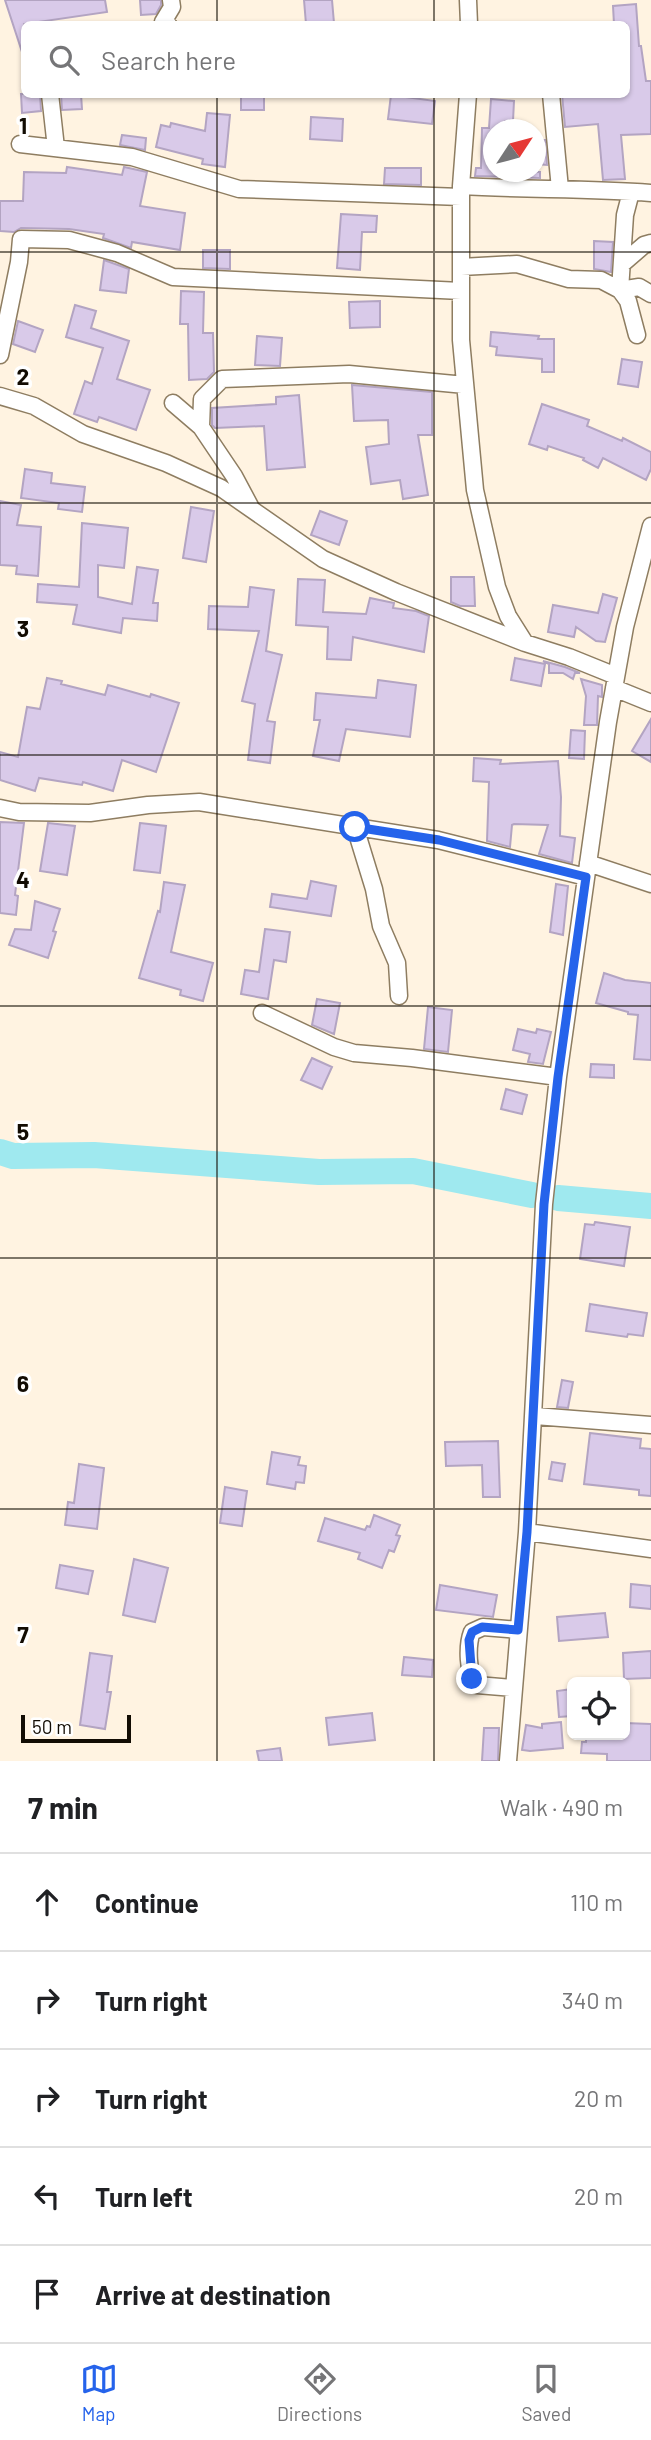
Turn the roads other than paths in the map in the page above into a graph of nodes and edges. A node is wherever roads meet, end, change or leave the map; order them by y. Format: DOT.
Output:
graph roads {
  1 [pos="171,0"];
  2 [pos="468,0"];
  3 [pos="164,21"];
  4 [pos="469,21"];
  5 [pos="50,98"];
  6 [pos="468,98"];
  7 [pos="551,98"];
  8 [pos="20,144"];
  9 [pos="56,148"];
  10 [pos="560,189"];
  11 [pos="461,192"];
  12 [pos="631,192"];
  13 [pos="651,193"];
  14 [pos="651,243"];
  15 [pos="622,264"];
  16 [pos="461,267"];
  17 [pos="620,290"];
  18 [pos="461,291"];
  19 [pos="651,294"];
  20 [pos="637,335"];
  21 [pos="0,355"];
  22 [pos="465,385"];
  23 [pos="0,396"];
  24 [pos="173,403"];
  25 [pos="201,427"];
  26 [pos="251,508"];
  27 [pos="651,526"];
  28 [pos="648,543"];
  29 [pos="525,643"];
  30 [pos="615,682"];
  31 [pos="651,704"];
  32 [pos="0,808"];
  33 [pos="355,827"];
  34 [pos="587,870"];
  35 [pos="651,884"];
  36 [pos="399,996"];
  37 [pos="262,1013"];
  38 [pos="558,1077"];
  39 [pos="535,1416"];
  40 [pos="651,1425"];
  41 [pos="527,1532"];
  42 [pos="651,1549"];
  43 [pos="518,1630"];
  44 [pos="514,1688"];
  45 [pos="508,1761"];
  1 -- 3 [label="street"];
  2 -- 4 [label="street"];
  5 -- 9 [label="street"];
  6 -- 11 [label="street"];
  7 -- 10 [label="street"];
  8 -- 9 [label="street"];
  9 -- 11 [label="street"];
  10 -- 11 [label="street"];
  10 -- 12 [label="street"];
  11 -- 16 [label="street"];
  12 -- 13 [label="street"];
  12 -- 15 [label="street"];
  14 -- 15 [label="street"];
  15 -- 17 [label="street"];
  16 -- 17 [label="street"];
  16 -- 18 [label="street"];
  17 -- 19 [label="street"];
  17 -- 20 [label="street"];
  18 -- 21 [label="street"];
  18 -- 22 [label="street"];
  22 -- 25 [label="street"];
  22 -- 29 [label="street"];
  23 -- 26 [label="street"];
  24 -- 25 [label="street"];
  25 -- 26 [label="street"];
  26 -- 29 [label="street"];
  27 -- 28 [label="street"];
  28 -- 30 [label="street"];
  29 -- 30 [label="street"];
  30 -- 31 [label="street"];
  30 -- 34 [label="street"];
  32 -- 33 [label="street"];
  33 -- 34 [label="street"];
  33 -- 36 [label="street"];
  34 -- 35 [label="street"];
  34 -- 38 [label="street"];
  37 -- 38 [label="street"];
  38 -- 39 [label="street"];
  39 -- 40 [label="street"];
  39 -- 41 [label="street"];
  41 -- 42 [label="street"];
  41 -- 43 [label="street"];
  43 -- 44 [label="street"];
  43 -- 44 [label="street"];
  44 -- 45 [label="street"];
}
